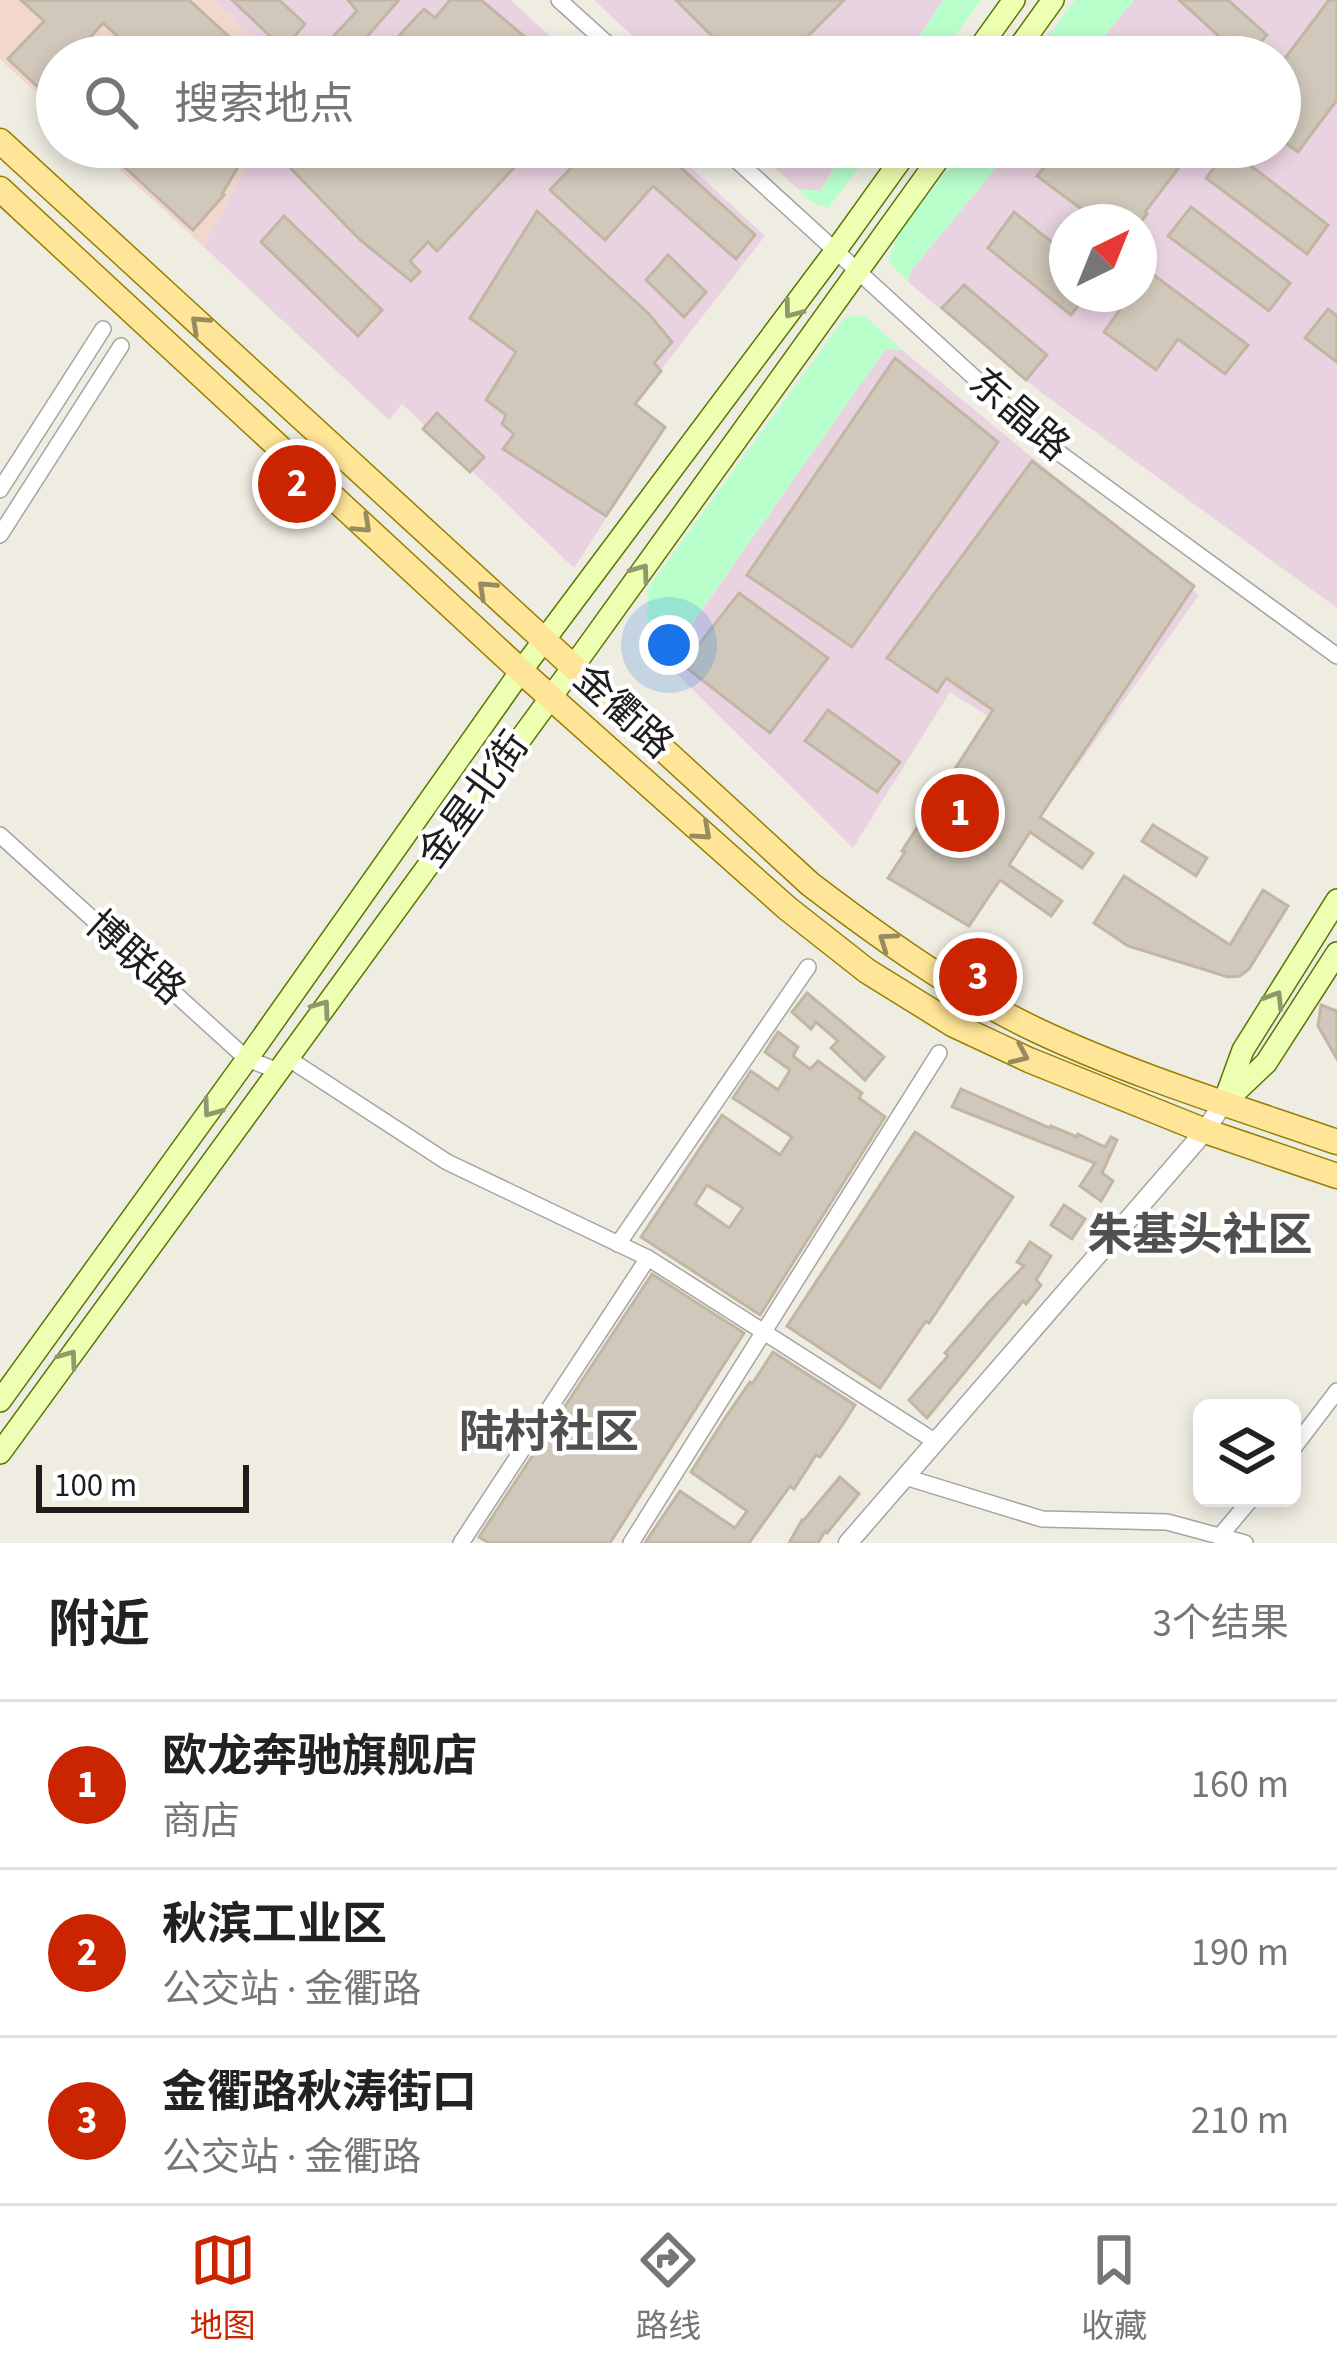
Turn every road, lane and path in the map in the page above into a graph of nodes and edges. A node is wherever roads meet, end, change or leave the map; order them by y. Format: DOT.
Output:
graph roads {
  1 [pos="559,0"];
  2 [pos="1014,0"];
  3 [pos="1053,0"];
  4 [pos="599,36"];
  5 [pos="988,36"];
  6 [pos="1027,36"];
  7 [pos="0,141"];
  8 [pos="745,168"];
  9 [pos="895,168"];
  10 [pos="932,168"];
  11 [pos="0,189"];
  12 [pos="836,250"];
  13 [pos="858,269"];
  14 [pos="103,329"];
  15 [pos="121,346"];
  16 [pos="0,490"];
  17 [pos="0,535"];
  18 [pos="543,641"];
  19 [pos="1337,656"];
  20 [pos="573,667"];
  21 [pos="521,671"];
  22 [pos="551,695"];
  23 [pos="0,835"];
  24 [pos="1337,900"];
  25 [pos="1337,952"];
  26 [pos="808,967"];
  27 [pos="939,1053"];
  28 [pos="248,1059"];
  29 [pos="281,1064"];
  30 [pos="1224,1102"];
  31 [pos="1205,1131"];
  32 [pos="1337,1142"];
  33 [pos="1337,1176"];
  34 [pos="618,1244"];
  35 [pos="648,1258"];
  36 [pos="764,1332"];
  37 [pos="1337,1390"];
  38 [pos="0,1401"];
  39 [pos="1301,1438"];
  40 [pos="936,1442"];
  41 [pos="0,1453"];
  42 [pos="905,1477"];
  43 [pos="1244,1507"];
  44 [pos="1180,1534"];
  45 [pos="1220,1536"];
  46 [pos="461,1543"];
  47 [pos="631,1543"];
  48 [pos="848,1543"];
  49 [pos="1245,1543"];
  1 -- 4 [label="street"];
  2 -- 5 [label="main road"];
  3 -- 6 [label="main road"];
  18 -- 7 [label="main road, 金衢路, one-way"];
  8 -- 12 [label="street, 东晶路"];
  9 -- 12 [label="main road, 金星北街"];
  10 -- 13 [label="main road, 金星北街"];
  11 -- 21 [label="main road, 金衢路, one-way"];
  12 -- 13 [label="street, 东晶路"];
  12 -- 18 [label="main road, 金星北街, one-way"];
  13 -- 19 [label="street, 东晶路"];
  20 -- 13 [label="main road, 金星北街, one-way"];
  14 -- 16 [label="street"];
  15 -- 17 [label="street"];
  18 -- 20 [label="main road, 金衢路"];
  18 -- 21 [label="main road, 金星北街"];
  20 -- 22 [label="main road, 金星北街"];
  30 -- 20 [label="main road, 金衢路, one-way"];
  21 -- 22 [label="main road, 金衢路"];
  21 -- 28 [label="main road, 金星北街"];
  29 -- 22 [label="main road, 金星北街, one-way"];
  22 -- 31 [label="main road, 金衢路, one-way"];
  23 -- 28 [label="street, 博联路"];
  30 -- 24 [label="main road, one-way"];
  25 -- 30 [label="main road"];
  26 -- 34 [label="street"];
  27 -- 36 [label="street"];
  28 -- 29 [label="street, 博联路"];
  28 -- 38 [label="main road, 金星北街, one-way"];
  29 -- 34 [label="street, 博联路"];
  41 -- 29 [label="main road, 金星北街, one-way"];
  30 -- 31 [label="street"];
  30 -- 32 [label="main road, 金衢路"];
  31 -- 33 [label="main road, 金衢路"];
  31 -- 40 [label="street"];
  34 -- 35 [label="street, 博联路"];
  35 -- 36 [label="street, 博联路"];
  35 -- 46 [label="street"];
  36 -- 40 [label="street, 博联路"];
  36 -- 47 [label="street"];
  37 -- 39 [label="street"];
  40 -- 42 [label="street"];
  42 -- 44 [label="street"];
  42 -- 48 [label="street"];
  43 -- 45 [label="street"];
  44 -- 45 [label="street"];
  45 -- 49 [label="street"];
}
